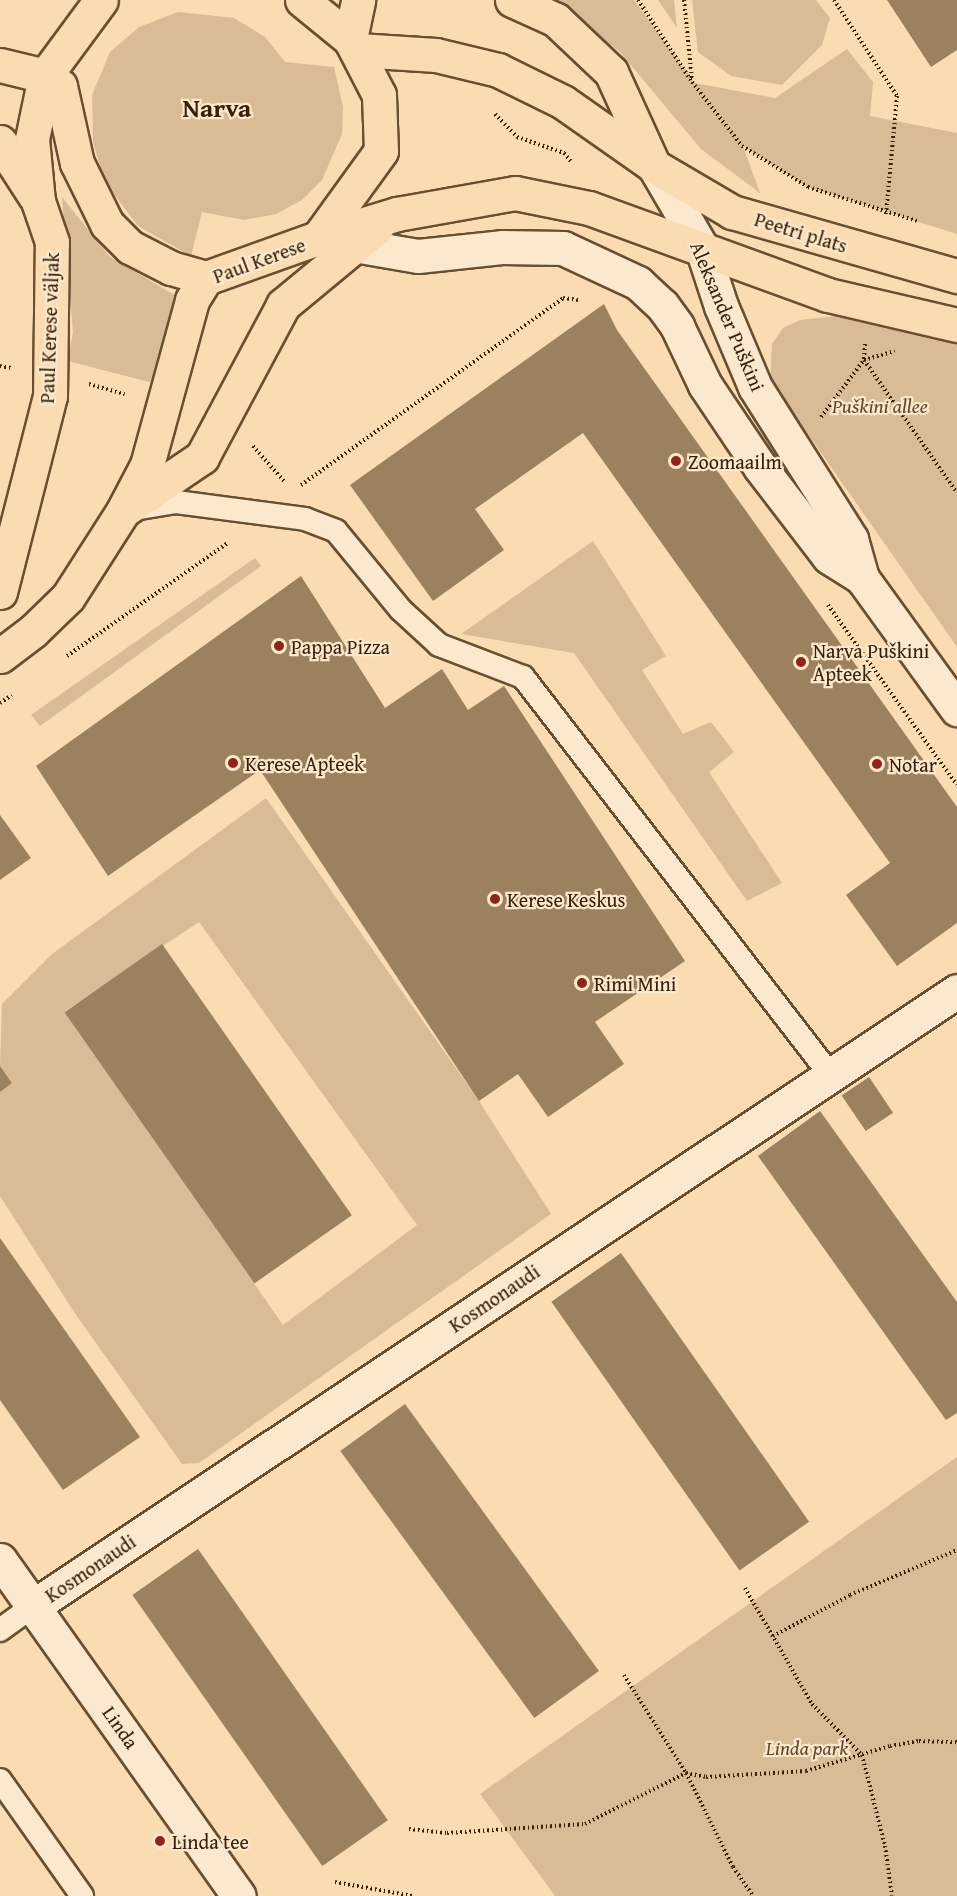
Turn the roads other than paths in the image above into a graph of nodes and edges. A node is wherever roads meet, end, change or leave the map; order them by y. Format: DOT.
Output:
graph roads {
  1 [pos="101,0"];
  2 [pos="302,0"];
  3 [pos="358,0"];
  4 [pos="512,0"];
  5 [pos="354,44"];
  6 [pos="0,65"];
  7 [pos="52,81"];
  8 [pos="0,142"];
  9 [pos="654,166"];
  10 [pos="39,201"];
  11 [pos="397,214"];
  12 [pos="318,238"];
  13 [pos="350,246"];
  14 [pos="702,248"];
  15 [pos="957,276"];
  16 [pos="206,278"];
  17 [pos="957,325"];
  18 [pos="123,511"];
  19 [pos="862,578"];
  20 [pos="0,592"];
  21 [pos="0,656"];
  22 [pos="957,709"];
  23 [pos="957,991"];
  24 [pos="829,1073"];
  25 [pos="0,1560"];
  26 [pos="33,1607"];
  27 [pos="0,1630"];
  28 [pos="0,1780"];
  29 [pos="82,1896"];
  30 [pos="239,1896"];
  1 -- 7 [label="highway, Paul Kerese väljak"];
  2 -- 5 [label="highway"];
  3 -- 5 [label="highway"];
  4 -- 9 [label="highway"];
  5 -- 9 [label="highway, Aleksander Puškini"];
  5 -- 12 [label="highway"];
  6 -- 7 [label="highway"];
  7 -- 10 [label="highway, Paul Kerese väljak"];
  7 -- 16 [label="highway"];
  8 -- 10 [label="highway"];
  9 -- 14 [label="street, Aleksander Puškini"];
  9 -- 15 [label="highway, Peetri plats"];
  10 -- 20 [label="highway, Paul Kerese väljak"];
  11 -- 12 [label="highway, Paul Kerese"];
  11 -- 13 [label="highway"];
  11 -- 14 [label="highway, Paul Kerese"];
  12 -- 13 [label="street, Aleksander Puškini"];
  12 -- 16 [label="highway, Paul Kerese"];
  13 -- 18 [label="highway"];
  13 -- 19 [label="street, Aleksander Puškini"];
  14 -- 17 [label="highway"];
  14 -- 19 [label="street, Aleksander Puškini"];
  16 -- 18 [label="highway, Paul Kerese"];
  18 -- 21 [label="highway, Paul Kerese"];
  18 -- 24 [label="lane"];
  19 -- 22 [label="street, Aleksander Puškini"];
  23 -- 24 [label="street, Kosmonaudi"];
  24 -- 26 [label="street, Kosmonaudi"];
  25 -- 26 [label="street, Linda"];
  26 -- 27 [label="lane"];
  26 -- 30 [label="street, Linda"];
  28 -- 29 [label="lane"];
}
